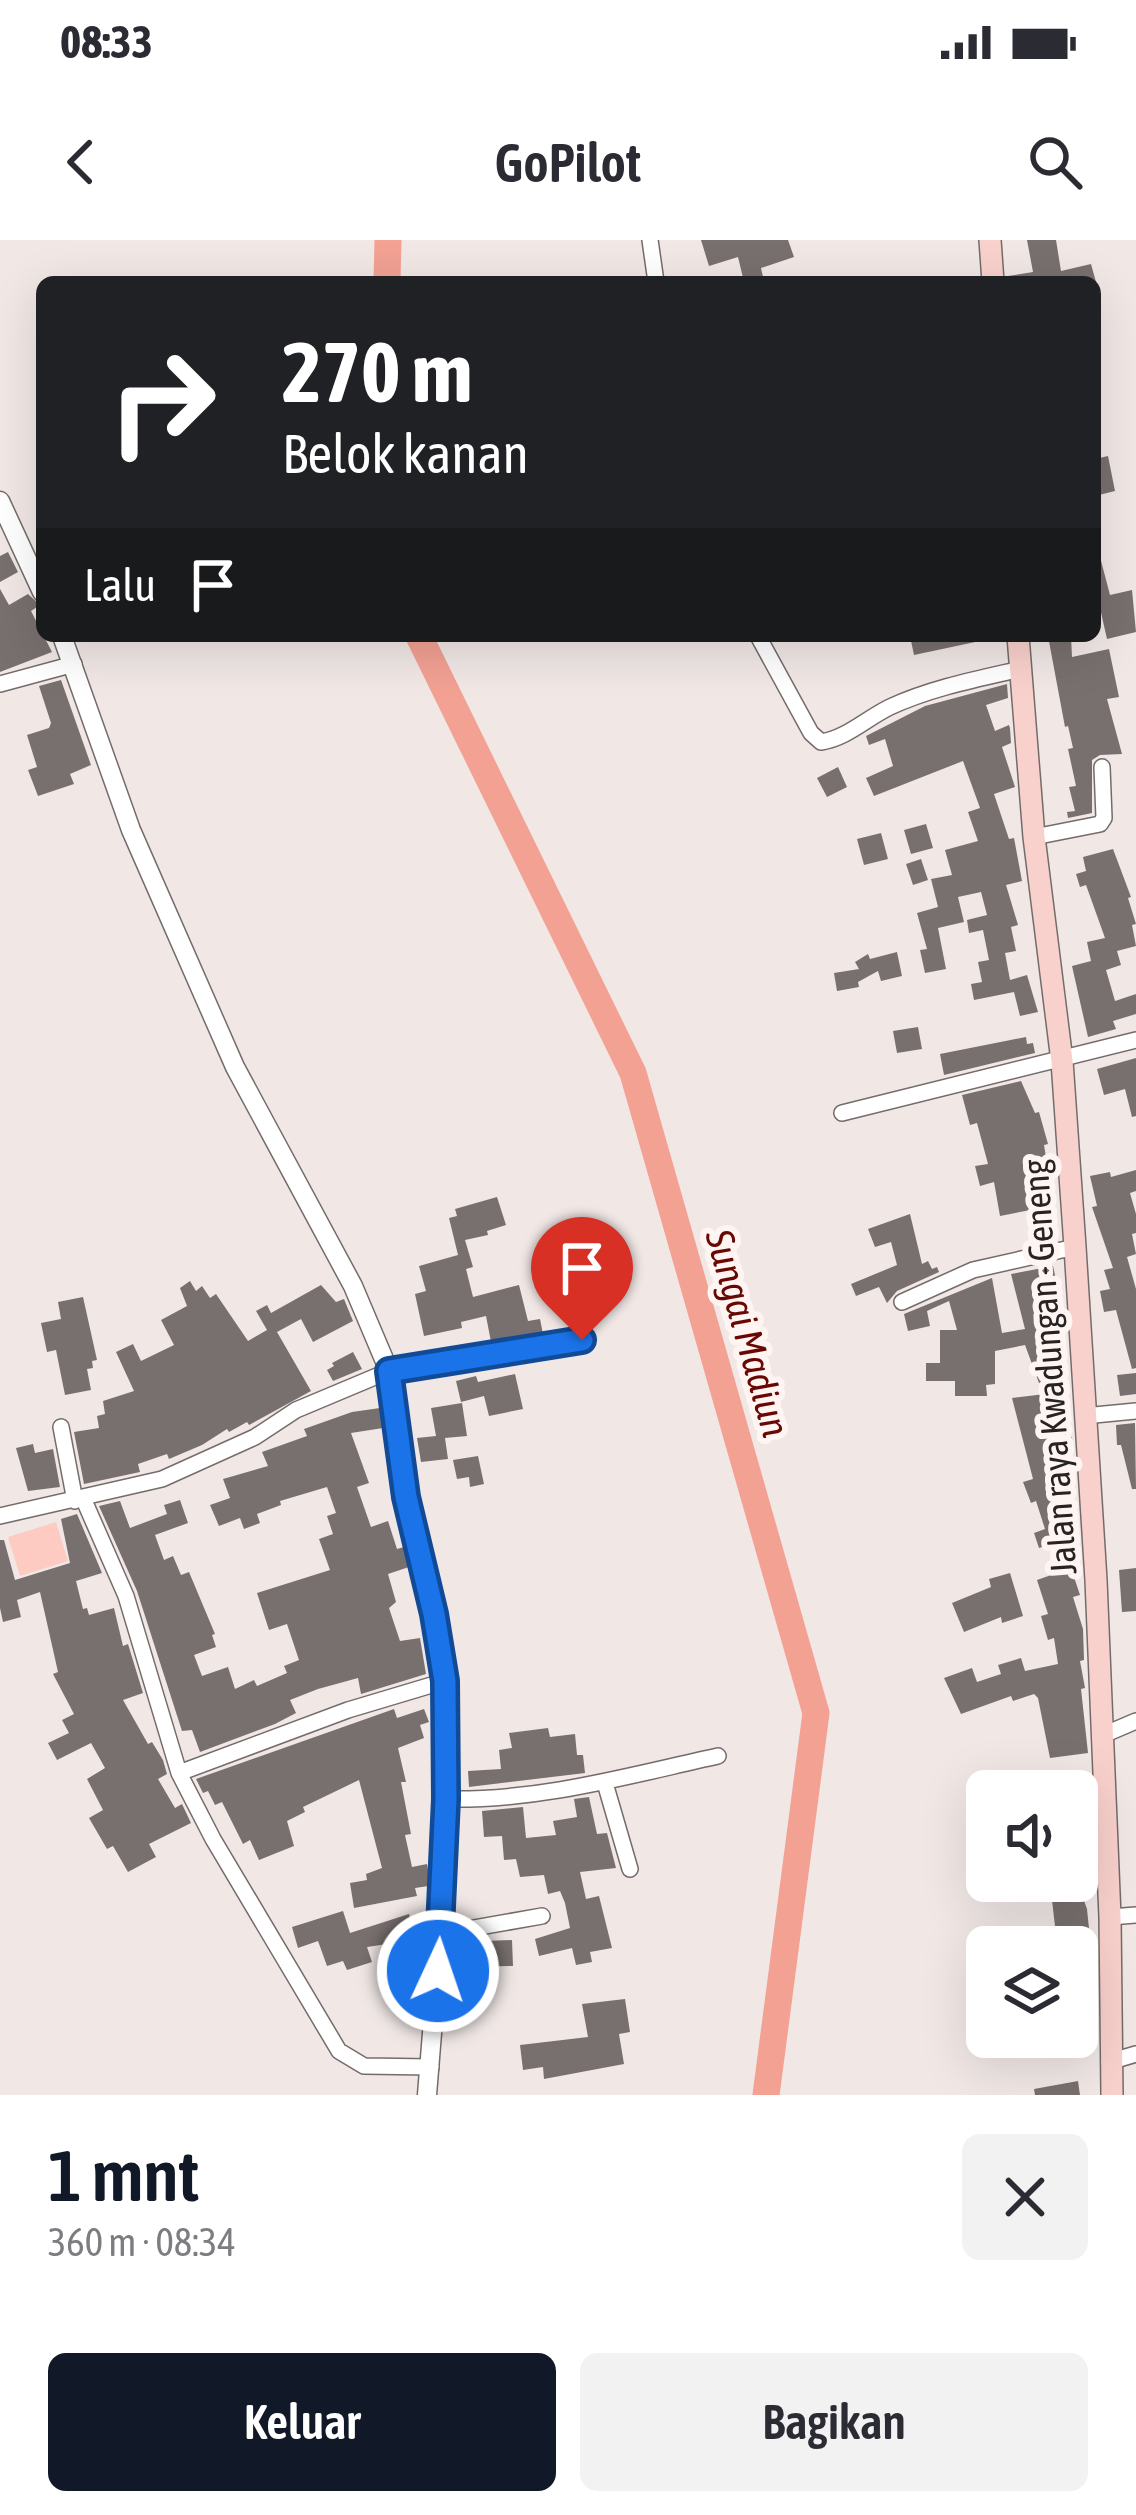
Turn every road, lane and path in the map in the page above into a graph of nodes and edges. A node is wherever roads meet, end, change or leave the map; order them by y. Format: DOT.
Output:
graph roads {
  1 [pos="650,240"];
  2 [pos="990,240"];
  3 [pos="655,276"];
  4 [pos="993,276"];
  5 [pos="0,501"];
  6 [pos="36,579"];
  7 [pos="65,642"];
  8 [pos="761,642"];
  9 [pos="1019,642"];
  10 [pos="74,664"];
  11 [pos="1021,669"];
  12 [pos="0,684"];
  13 [pos="1102,767"];
  14 [pos="1034,837"];
  15 [pos="1136,1040"];
  16 [pos="1062,1061"];
  17 [pos="842,1112"];
  18 [pos="1075,1246"];
  19 [pos="902,1302"];
  20 [pos="582,1340"];
  21 [pos="389,1371"];
  22 [pos="1136,1411"];
  23 [pos="1084,1416"];
  24 [pos="61,1427"];
  25 [pos="78,1499"];
  26 [pos="0,1516"];
  27 [pos="445,1681"];
  28 [pos="1136,1721"];
  29 [pos="1101,1736"];
  30 [pos="718,1756"];
  31 [pos="179,1773"];
  32 [pos="605,1783"];
  33 [pos="446,1799"];
  34 [pos="630,1869"];
  35 [pos="1136,1915"];
  36 [pos="542,1916"];
  37 [pos="1110,1917"];
  38 [pos="440,1934"];
  39 [pos="1136,2054"];
  40 [pos="1108,2062"];
  41 [pos="431,2067"];
  42 [pos="427,2095"];
  43 [pos="1112,2095"];
  1 -- 3 [label="street"];
  2 -- 4 [label="main road"];
  5 -- 6 [label="street"];
  7 -- 10 [label="street"];
  8 -- 11 [label="street"];
  9 -- 11 [label="main road, Jalan raya Kwadungan - Geneng"];
  10 -- 12 [label="street"];
  10 -- 21 [label="street"];
  11 -- 14 [label="main road, Jalan raya Kwadungan - Geneng"];
  13 -- 14 [label="street"];
  14 -- 16 [label="main road, Jalan raya Kwadungan - Geneng"];
  15 -- 16 [label="street"];
  16 -- 17 [label="street"];
  16 -- 18 [label="main road, Jalan raya Kwadungan - Geneng"];
  18 -- 19 [label="street"];
  18 -- 23 [label="main road, Jalan raya Kwadungan - Geneng"];
  20 -- 21 [label="street"];
  21 -- 25 [label="street"];
  21 -- 27 [label="street"];
  22 -- 23 [label="street"];
  23 -- 29 [label="main road, Jalan raya Kwadungan - Geneng"];
  24 -- 25 [label="street"];
  25 -- 26 [label="street"];
  25 -- 31 [label="street"];
  27 -- 31 [label="street"];
  27 -- 33 [label="street"];
  28 -- 29 [label="street"];
  29 -- 37 [label="main road, Jalan raya Kwadungan - Geneng"];
  30 -- 32 [label="street"];
  31 -- 41 [label="street"];
  32 -- 33 [label="street"];
  32 -- 34 [label="street"];
  33 -- 38 [label="street"];
  35 -- 37 [label="street"];
  36 -- 38 [label="street"];
  37 -- 40 [label="main road, Jalan raya Kwadungan - Geneng"];
  38 -- 41 [label="street"];
  39 -- 40 [label="street"];
  40 -- 43 [label="main road, Jalan raya Kwadungan - Geneng"];
  41 -- 42 [label="street"];
}
